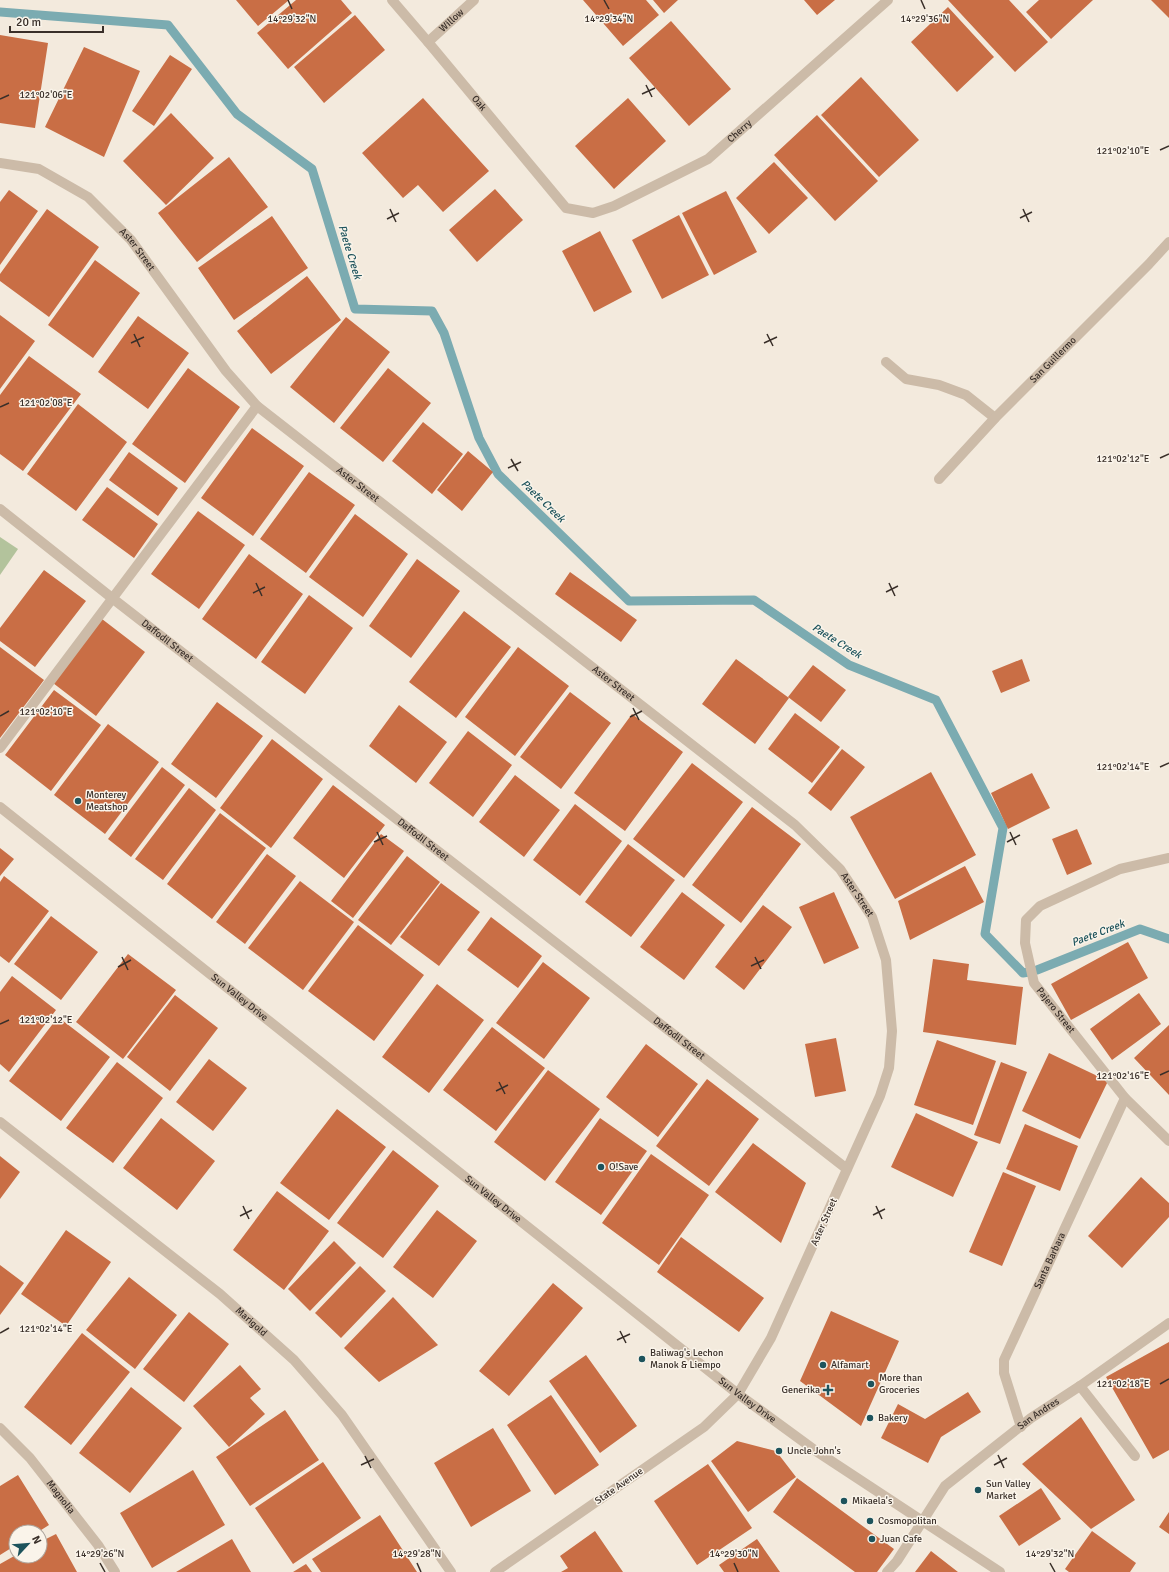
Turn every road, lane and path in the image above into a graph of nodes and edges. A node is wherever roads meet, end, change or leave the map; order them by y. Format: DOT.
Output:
graph roads {
  1 [pos="392,0"];
  2 [pos="474,0"];
  3 [pos="888,0"];
  4 [pos="428,42"];
  5 [pos="0,163"];
  6 [pos="566,208"];
  7 [pos="1169,242"];
  8 [pos="886,362"];
  9 [pos="257,406"];
  10 [pos="995,418"];
  11 [pos="939,480"];
  12 [pos="0,509"];
  13 [pos="112,598"];
  14 [pos="0,748"];
  15 [pos="0,807"];
  16 [pos="1169,858"];
  17 [pos="1125,1098"];
  18 [pos="0,1122"];
  19 [pos="1169,1141"];
  20 [pos="847,1169"];
  21 [pos="1169,1323"];
  22 [pos="1080,1386"];
  23 [pos="738,1394"];
  24 [pos="1021,1427"];
  25 [pos="0,1428"];
  26 [pos="1135,1456"];
  27 [pos="922,1521"];
  28 [pos="115,1572"];
  29 [pos="451,1572"];
  30 [pos="495,1572"];
  31 [pos="886,1572"];
  32 [pos="1000,1572"];
  1 -- 4 [label="street, Oak"];
  2 -- 4 [label="street, Willow"];
  3 -- 6 [label="street, Cherry"];
  4 -- 6 [label="street, Oak"];
  5 -- 9 [label="street, Aster Street"];
  7 -- 10 [label="street, San Guillermo"];
  8 -- 10 [label="street"];
  9 -- 13 [label="street"];
  9 -- 20 [label="street, Aster Street"];
  10 -- 11 [label="street, San Guillermo"];
  12 -- 13 [label="street, Daffodil Street"];
  13 -- 14 [label="street"];
  13 -- 20 [label="street, Daffodil Street"];
  15 -- 23 [label="street, Sun Valley Drive"];
  16 -- 17 [label="street, Pajero Street"];
  17 -- 19 [label="street, Pajero Street"];
  17 -- 24 [label="street, Santa Barbara"];
  18 -- 29 [label="street, Marigold"];
  20 -- 23 [label="street, Aster Street"];
  21 -- 22 [label="street, San Andres"];
  22 -- 24 [label="street, San Andres"];
  22 -- 26 [label="street"];
  23 -- 27 [label="street, Sun Valley Drive"];
  23 -- 30 [label="street, State Avenue"];
  24 -- 27 [label="street, San Andres"];
  25 -- 28 [label="street, Magnolia"];
  27 -- 31 [label="street, San Andres"];
  27 -- 32 [label="street, Sun Valley Drive"];
}
